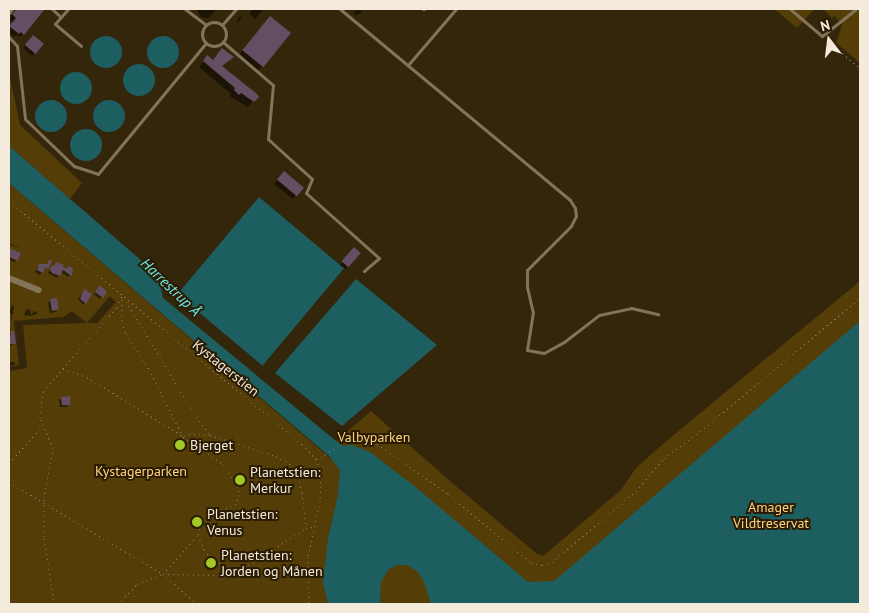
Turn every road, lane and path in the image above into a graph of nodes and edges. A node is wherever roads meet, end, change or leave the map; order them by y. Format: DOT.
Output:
graph roads {
  1 [pos="12,9"];
  2 [pos="52,9"];
  3 [pos="68,9"];
  4 [pos="185,9"];
  5 [pos="236,9"];
  6 [pos="340,9"];
  7 [pos="456,9"];
  8 [pos="790,9"];
  9 [pos="856,9"];
  10 [pos="9,13"];
  11 [pos="61,17"];
  12 [pos="206,25"];
  13 [pos="222,25"];
  14 [pos="822,36"];
  15 [pos="9,38"];
  16 [pos="223,42"];
  17 [pos="206,43"];
  18 [pos="81,46"];
  19 [pos="408,65"];
  20 [pos="860,68"];
  21 [pos="9,201"];
  22 [pos="364,271"];
  23 [pos="9,278"];
  24 [pos="40,290"];
  25 [pos="123,296"];
  26 [pos="860,298"];
  27 [pos="658,314"];
  28 [pos="62,369"];
  29 [pos="44,426"];
  30 [pos="210,435"];
  31 [pos="184,437"];
  32 [pos="316,459"];
  33 [pos="9,463"];
  34 [pos="9,482"];
  35 [pos="44,502"];
  36 [pos="313,527"];
  37 [pos="306,528"];
  38 [pos="198,535"];
  39 [pos="240,571"];
  40 [pos="163,574"];
  41 [pos="54,604"];
  42 [pos="118,604"];
  43 [pos="197,604"];
  44 [pos="310,604"];
  1 -- 10 [label="lane"];
  2 -- 11 [label="lane"];
  3 -- 11 [label="lane"];
  4 -- 12 [label="lane"];
  5 -- 13 [label="lane"];
  6 -- 19 [label="lane"];
  7 -- 19 [label="lane"];
  8 -- 14 [label="lane"];
  9 -- 14 [label="lane"];
  11 -- 18 [label="lane"];
  12 -- 13 [label="lane"];
  12 -- 17 [label="lane"];
  13 -- 16 [label="lane"];
  14 -- 20 [label="path"];
  15 -- 17 [label="lane"];
  16 -- 17 [label="lane"];
  16 -- 22 [label="lane"];
  19 -- 27 [label="lane"];
  21 -- 25 [label="path, Kystagerstien"];
  23 -- 24 [label="street"];
  25 -- 28 [label="path"];
  25 -- 30 [label="path"];
  25 -- 31 [label="path"];
  25 -- 32 [label="path, Kystagerstien"];
  26 -- 32 [label="path"];
  28 -- 29 [label="path"];
  28 -- 31 [label="path"];
  29 -- 33 [label="path"];
  29 -- 35 [label="path"];
  30 -- 31 [label="path"];
  30 -- 37 [label="path"];
  31 -- 38 [label="path"];
  32 -- 36 [label="path"];
  34 -- 35 [label="path"];
  35 -- 40 [label="path"];
  35 -- 41 [label="path"];
  36 -- 37 [label="path"];
  36 -- 44 [label="path"];
  37 -- 39 [label="path"];
  38 -- 39 [label="path"];
  38 -- 40 [label="path"];
  39 -- 40 [label="path"];
  40 -- 42 [label="path"];
  40 -- 43 [label="path"];
}
